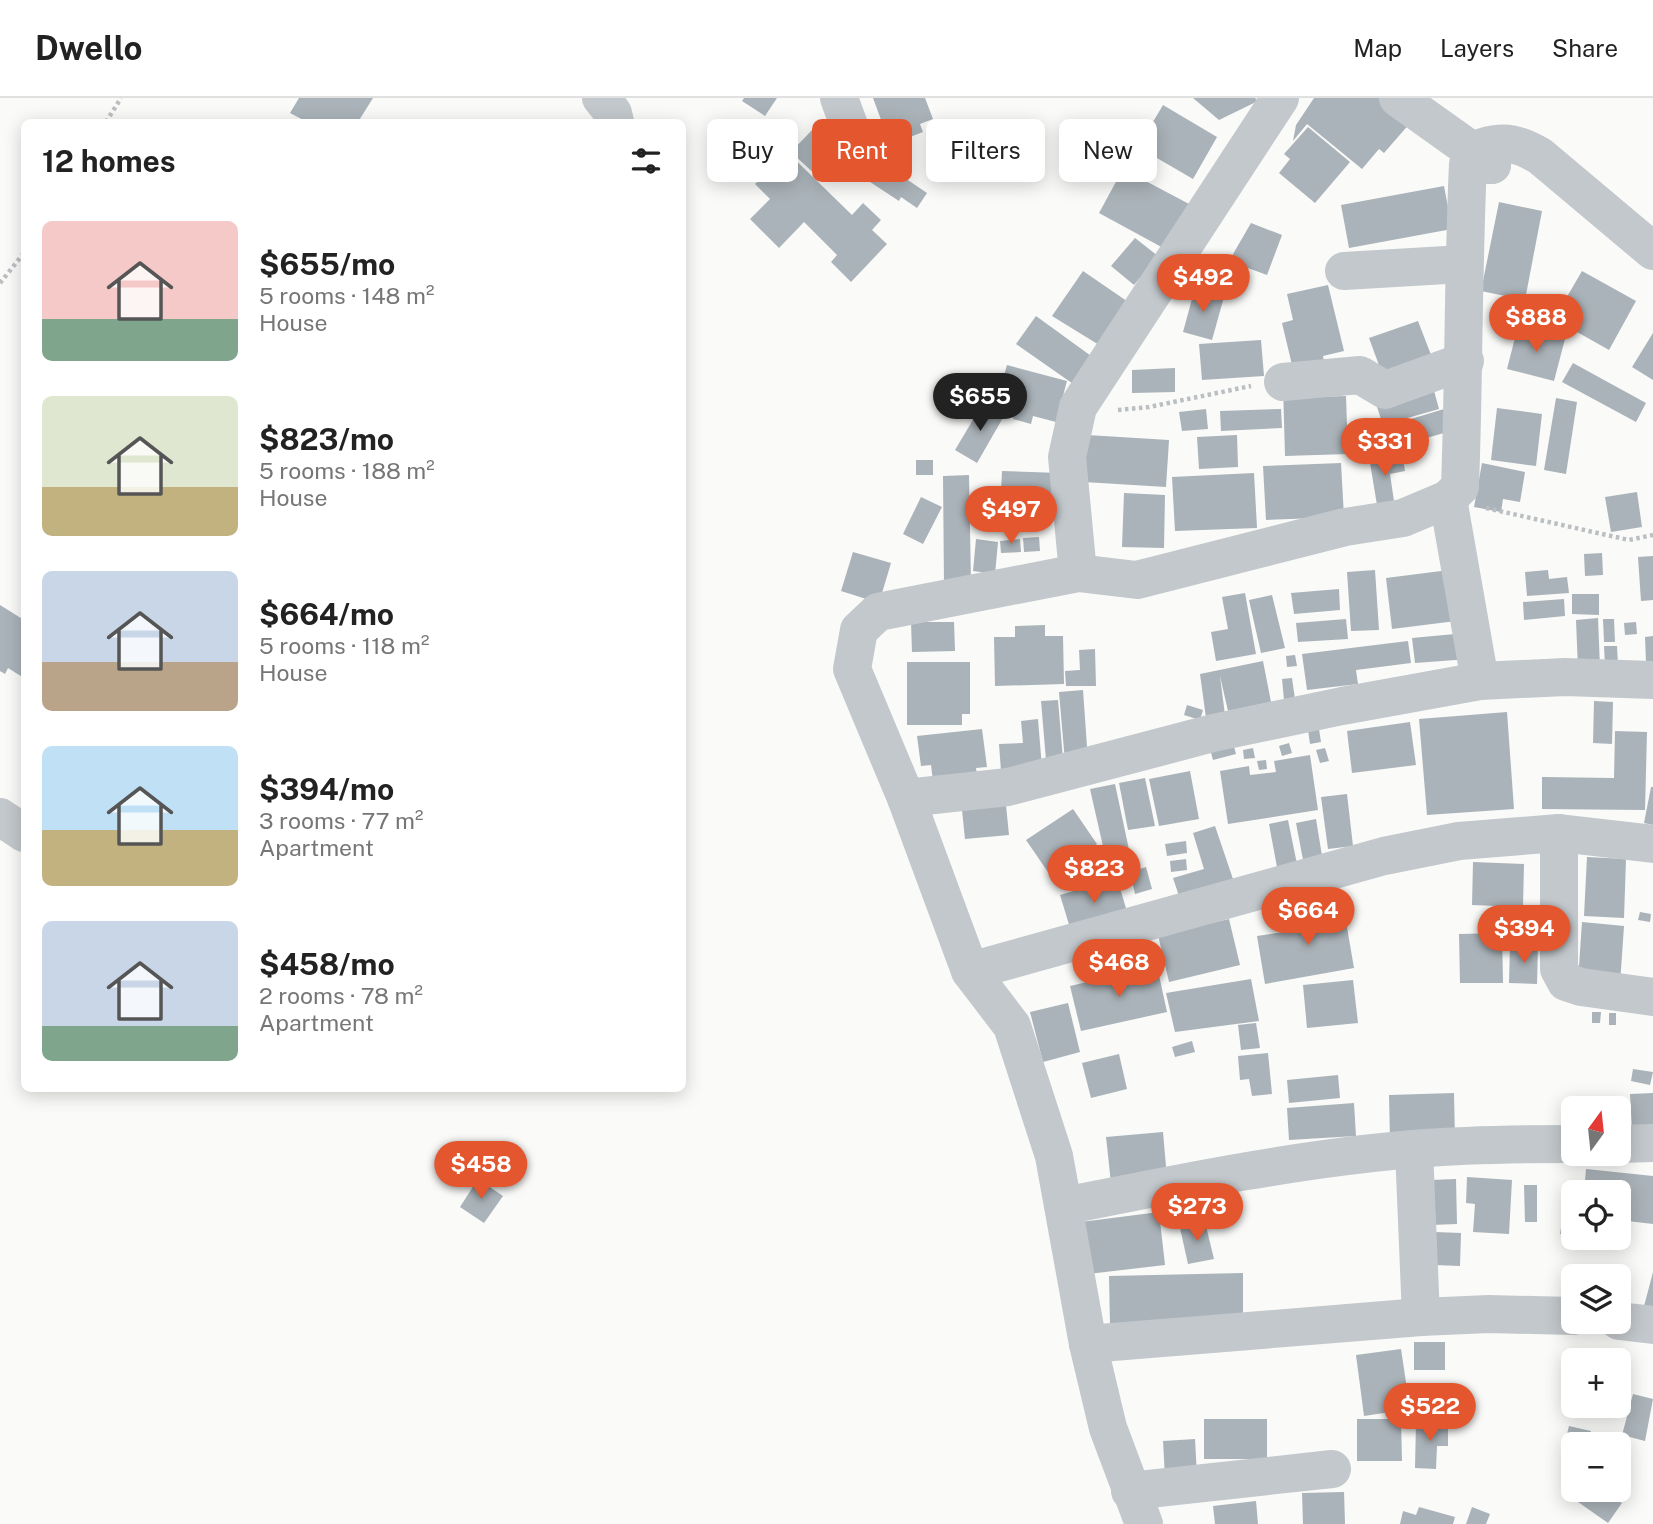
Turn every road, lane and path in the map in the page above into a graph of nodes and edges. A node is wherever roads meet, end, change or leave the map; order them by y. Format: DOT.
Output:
graph roads {
  1 [pos="121,98"];
  2 [pos="601,98"];
  3 [pos="839,98"];
  4 [pos="1280,98"];
  5 [pos="1398,98"];
  6 [pos="108,119"];
  7 [pos="614,119"];
  8 [pos="847,119"];
  9 [pos="1492,165"];
  10 [pos="1653,251"];
  11 [pos="21,257"];
  12 [pos="1463,264"];
  13 [pos="1344,271"];
  14 [pos="0,283"];
  15 [pos="1465,361"];
  16 [pos="1283,382"];
  17 [pos="1078,407"];
  18 [pos="1448,499"];
  19 [pos="1653,535"];
  20 [pos="1078,573"];
  21 [pos="1653,680"];
  22 [pos="1480,681"];
  23 [pos="906,798"];
  24 [pos="0,817"];
  25 [pos="21,831"];
  26 [pos="1559,833"];
  27 [pos="1653,844"];
  28 [pos="970,971"];
  29 [pos="1653,997"];
  30 [pos="1653,1143"];
  31 [pos="1561,1144"];
  32 [pos="1631,1144"];
  33 [pos="1414,1149"];
  34 [pos="1064,1206"];
  35 [pos="1421,1317"];
  36 [pos="1561,1317"];
  37 [pos="1631,1322"];
  38 [pos="1653,1325"];
  39 [pos="1088,1344"];
  40 [pos="1332,1469"];
  41 [pos="1137,1508"];
  1 -- 6 [label="path"];
  2 -- 7 [label="street"];
  3 -- 8 [label="street"];
  4 -- 17 [label="street"];
  5 -- 9 [label="street"];
  9 -- 10 [label="street"];
  9 -- 12 [label="street"];
  11 -- 14 [label="path"];
  12 -- 13 [label="street"];
  12 -- 15 [label="street"];
  15 -- 16 [label="street"];
  15 -- 18 [label="street"];
  16 -- 17 [label="path"];
  17 -- 20 [label="street"];
  18 -- 19 [label="path"];
  18 -- 20 [label="street"];
  18 -- 22 [label="street"];
  20 -- 23 [label="street"];
  21 -- 22 [label="street"];
  22 -- 23 [label="street"];
  23 -- 28 [label="street"];
  24 -- 25 [label="street"];
  26 -- 27 [label="street"];
  26 -- 28 [label="street"];
  26 -- 29 [label="street"];
  28 -- 34 [label="street"];
  30 -- 32 [label="street"];
  31 -- 33 [label="street"];
  33 -- 34 [label="street"];
  33 -- 35 [label="street"];
  34 -- 39 [label="street"];
  35 -- 36 [label="street"];
  35 -- 39 [label="street"];
  37 -- 38 [label="street"];
  39 -- 41 [label="street"];
  40 -- 41 [label="street"];
}
